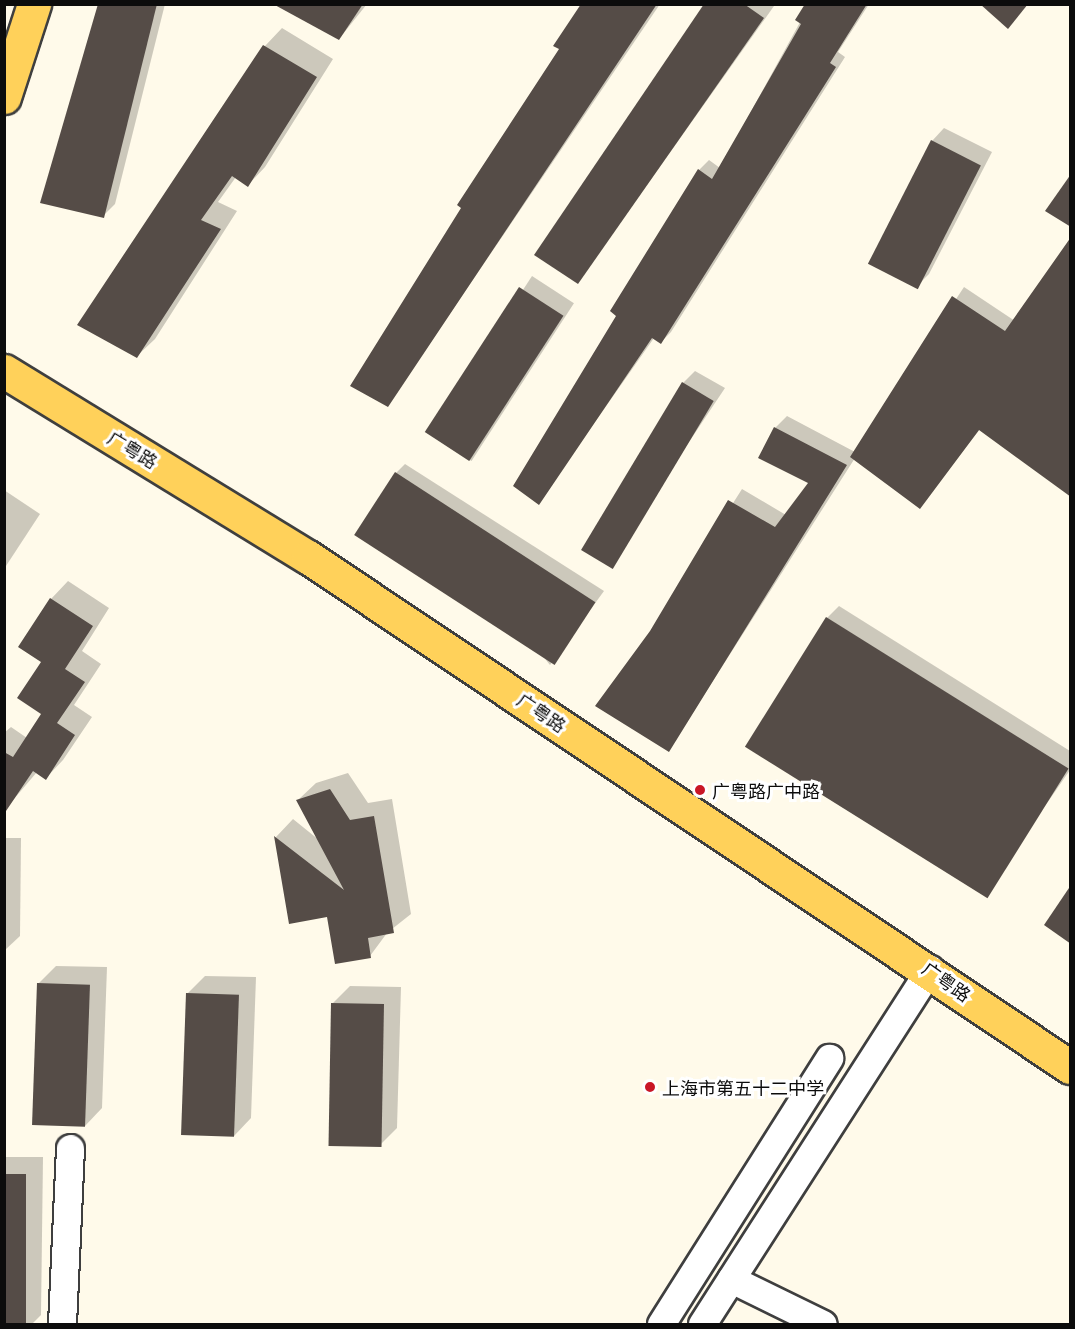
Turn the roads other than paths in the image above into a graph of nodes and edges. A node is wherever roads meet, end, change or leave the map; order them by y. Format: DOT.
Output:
graph roads {
  1 [pos="34,4"];
  2 [pos="4,97"];
  3 [pos="4,370"];
  4 [pos="930,969"];
  5 [pos="830,1058"];
  6 [pos="1071,1067"];
  7 [pos="70,1148"];
  8 [pos="738,1201"];
  9 [pos="768,1221"];
  10 [pos="731,1279"];
  11 [pos="62,1324"];
  12 [pos="661,1324"];
  13 [pos="702,1324"];
  14 [pos="823,1324"];
  1 -- 2 [label="main road"];
  3 -- 4 [label="main road, 广粤路"];
  4 -- 6 [label="main road, 广粤路"];
  4 -- 9 [label="street"];
  5 -- 8 [label="street"];
  7 -- 11 [label="street"];
  8 -- 9 [label="street"];
  8 -- 12 [label="street"];
  9 -- 10 [label="street"];
  10 -- 13 [label="street"];
  10 -- 14 [label="street"];
}
